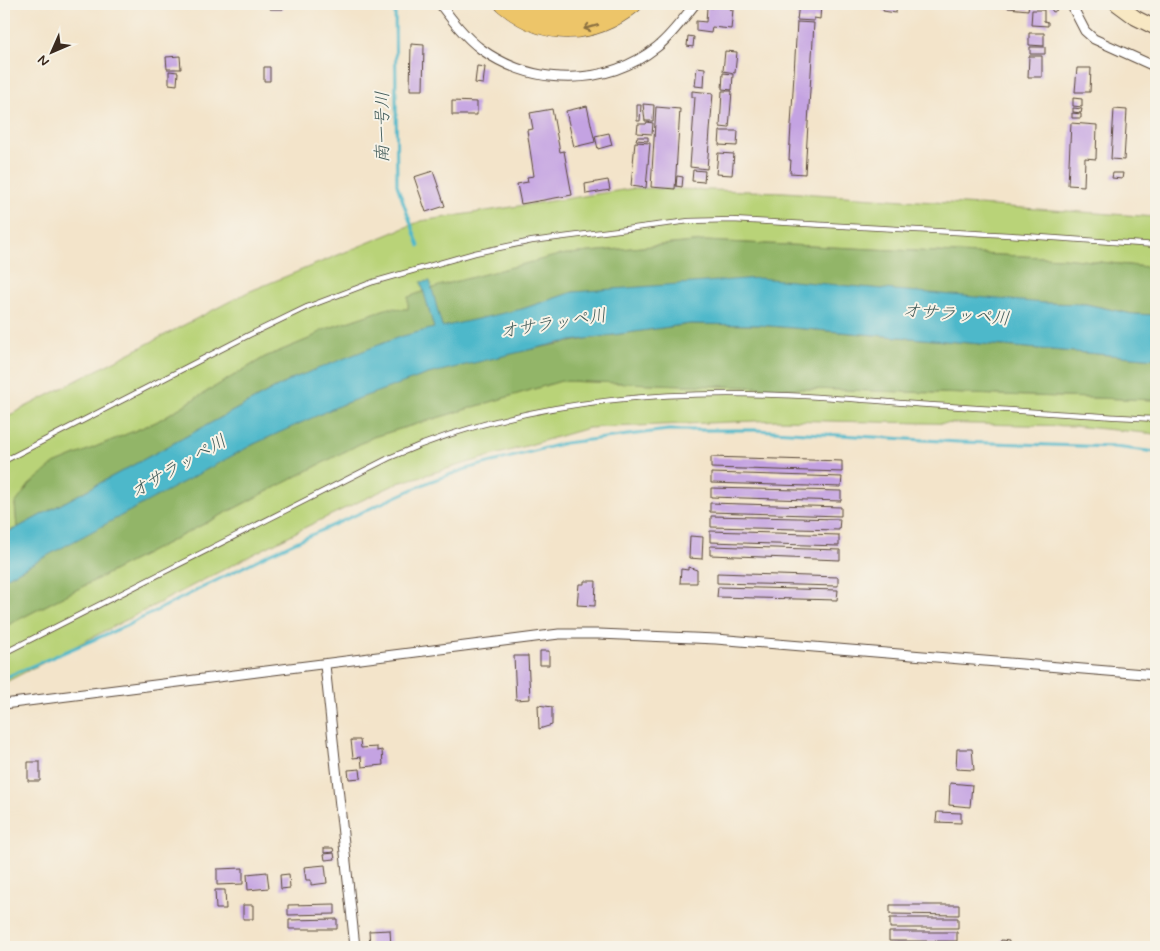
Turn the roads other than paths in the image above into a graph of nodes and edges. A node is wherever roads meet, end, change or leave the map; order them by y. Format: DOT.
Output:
graph roads {
  1 [pos="440,4"];
  2 [pos="504,4"];
  3 [pos="525,4"];
  4 [pos="612,4"];
  5 [pos="633,4"];
  6 [pos="695,4"];
  7 [pos="1071,4"];
  8 [pos="1118,4"];
  9 [pos="1156,28"];
  10 [pos="1156,67"];
  11 [pos="1156,245"];
  12 [pos="1156,419"];
  13 [pos="4,461"];
  14 [pos="4,653"];
  15 [pos="325,664"];
  16 [pos="1156,675"];
  17 [pos="4,704"];
  18 [pos="354,947"];
  1 -- 6 [label="street"];
  5 -- 2 [label="highway, one-way"];
  3 -- 4 [label="highway"];
  7 -- 10 [label="street"];
  8 -- 9 [label="main road"];
  11 -- 13 [label="lane"];
  12 -- 14 [label="lane"];
  15 -- 16 [label="street"];
  15 -- 17 [label="street"];
  15 -- 18 [label="street"];
}
